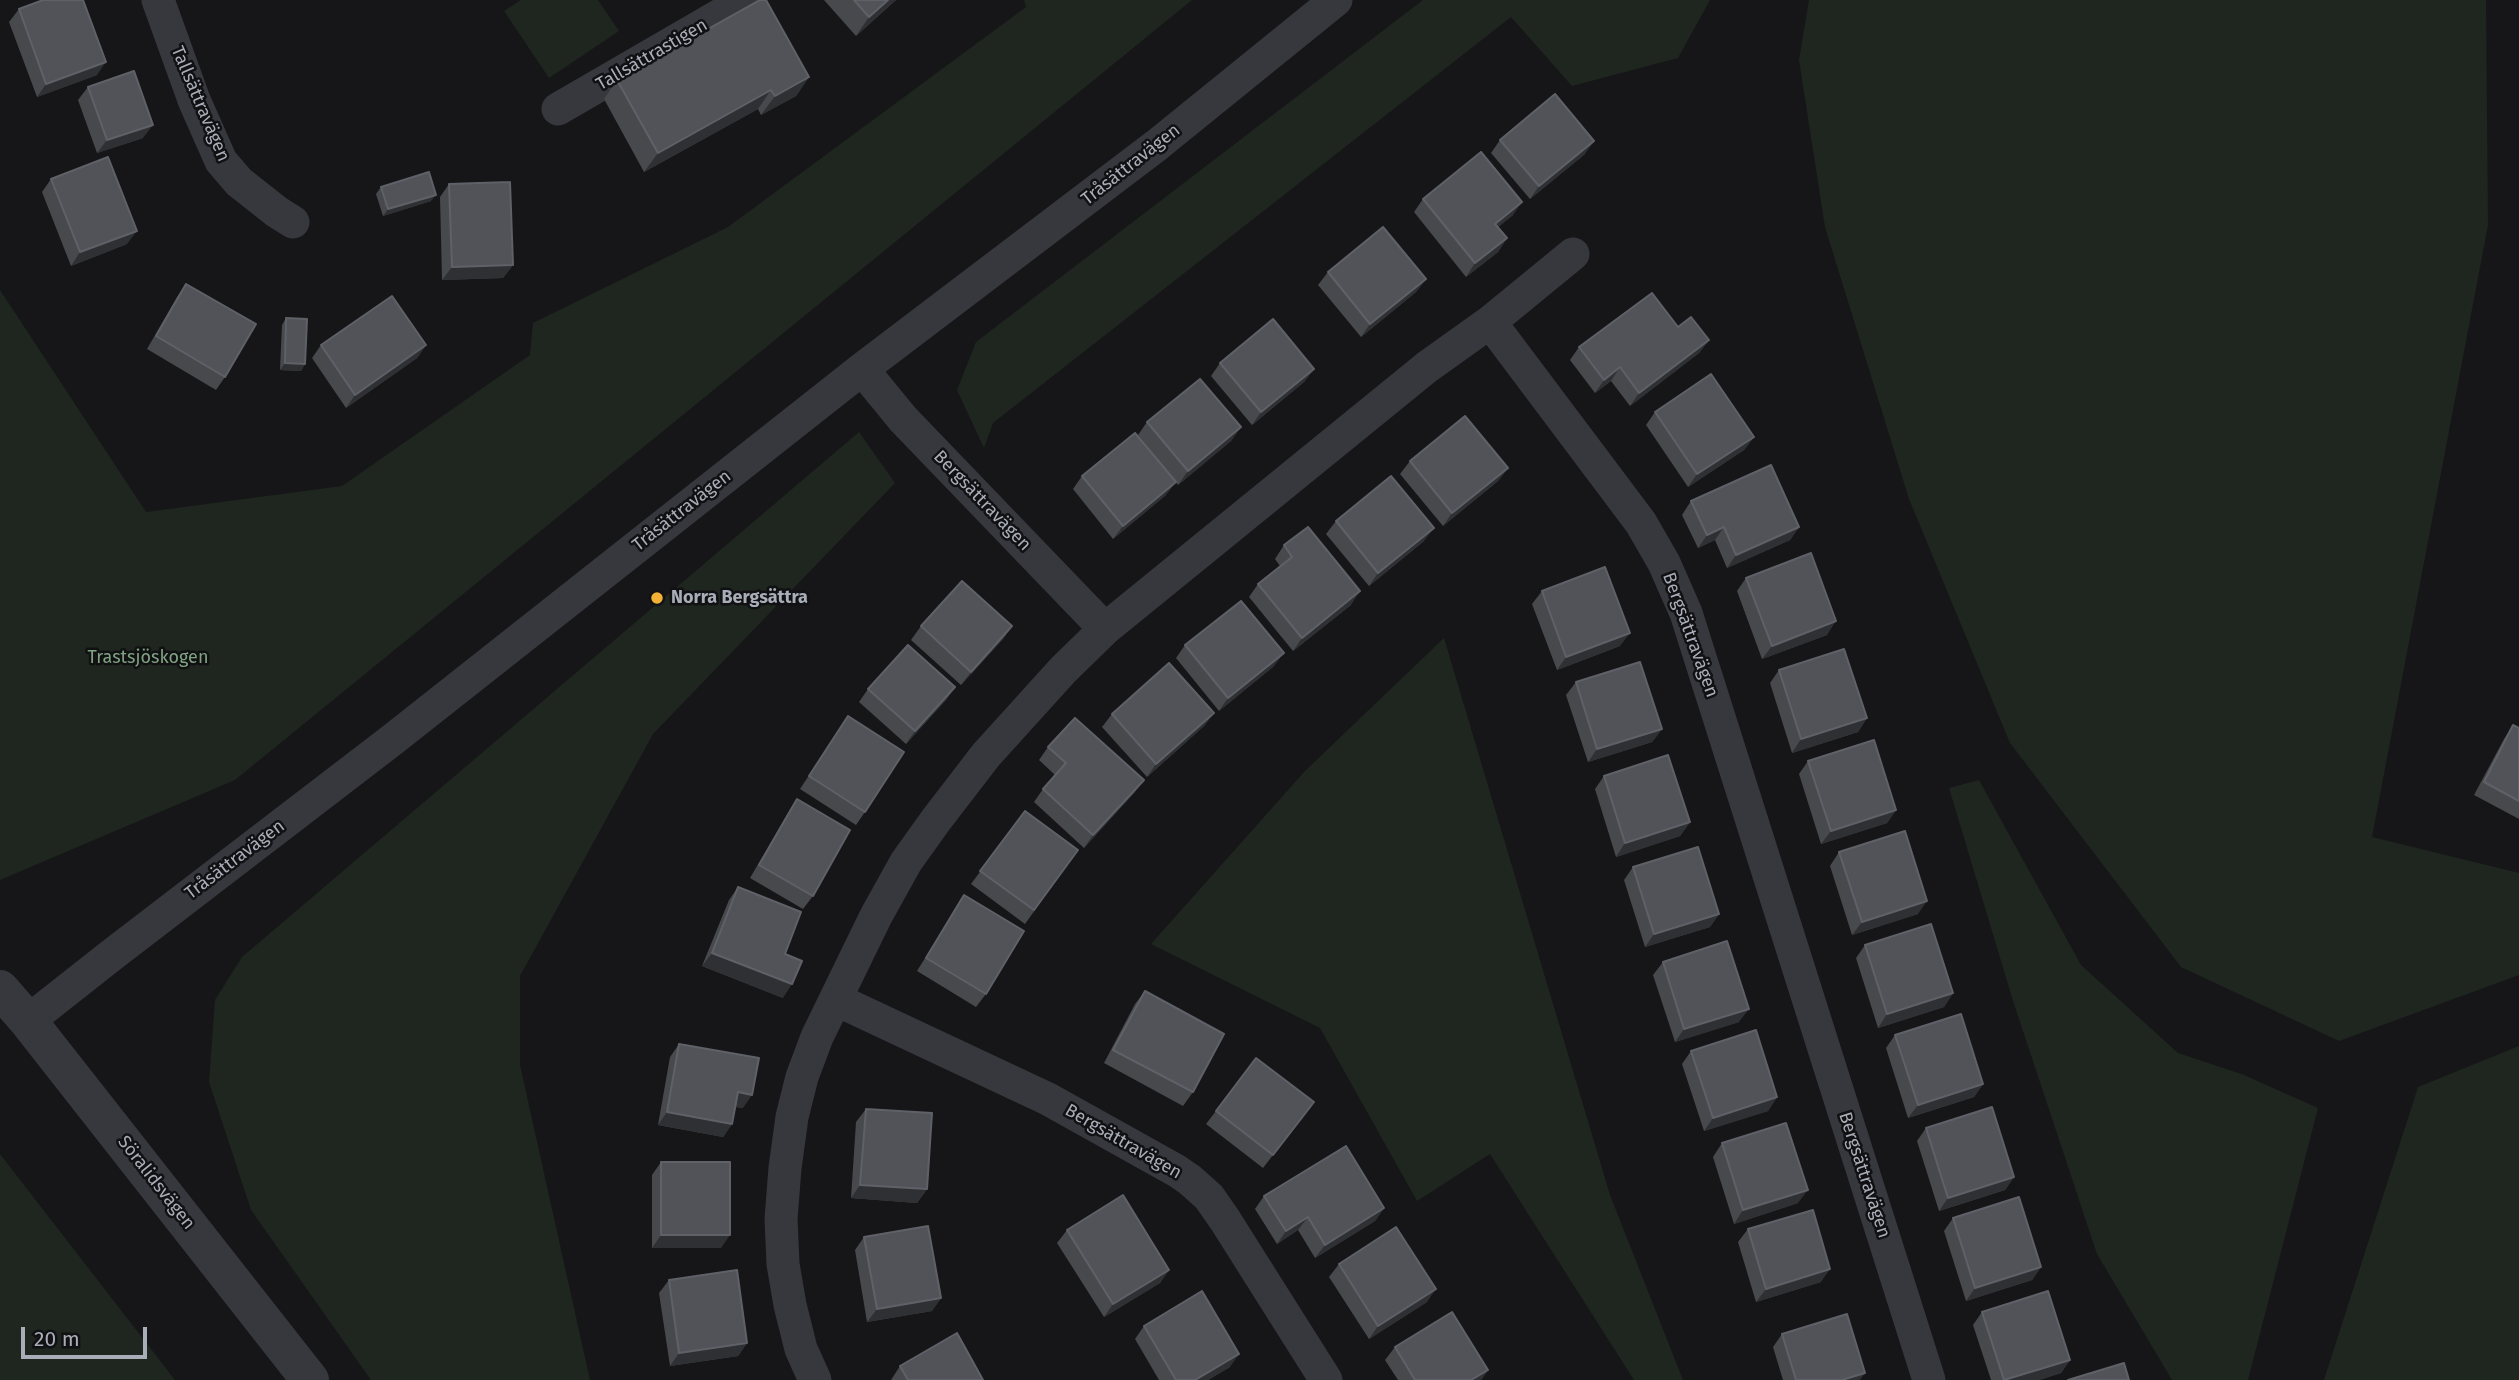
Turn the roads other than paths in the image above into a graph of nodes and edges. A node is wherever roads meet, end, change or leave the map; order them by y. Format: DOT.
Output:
graph roads {
  1 [pos="158,0"];
  2 [pos="746,0"];
  3 [pos="1336,0"];
  4 [pos="558,109"];
  5 [pos="293,222"];
  6 [pos="1573,254"];
  7 [pos="1490,322"];
  8 [pos="862,369"];
  9 [pos="1105,629"];
  10 [pos="0,989"];
  11 [pos="837,1000"];
  12 [pos="28,1021"];
  13 [pos="310,1380"];
  14 [pos="815,1380"];
  15 [pos="1325,1380"];
  16 [pos="1929,1380"];
  1 -- 5 [label="street, Tallsättravägen"];
  2 -- 4 [label="street, Tallsättrastigen"];
  3 -- 8 [label="street, Tråsättravägen"];
  6 -- 7 [label="street"];
  7 -- 9 [label="street"];
  7 -- 16 [label="street, Bergsättravägen"];
  8 -- 9 [label="street, Bergsättravägen"];
  8 -- 12 [label="street, Tråsättravägen"];
  9 -- 11 [label="street"];
  10 -- 12 [label="street, Söralidsvägen"];
  11 -- 14 [label="street"];
  11 -- 15 [label="street, Bergsättravägen"];
  12 -- 13 [label="street, Söralidsvägen"];
}
